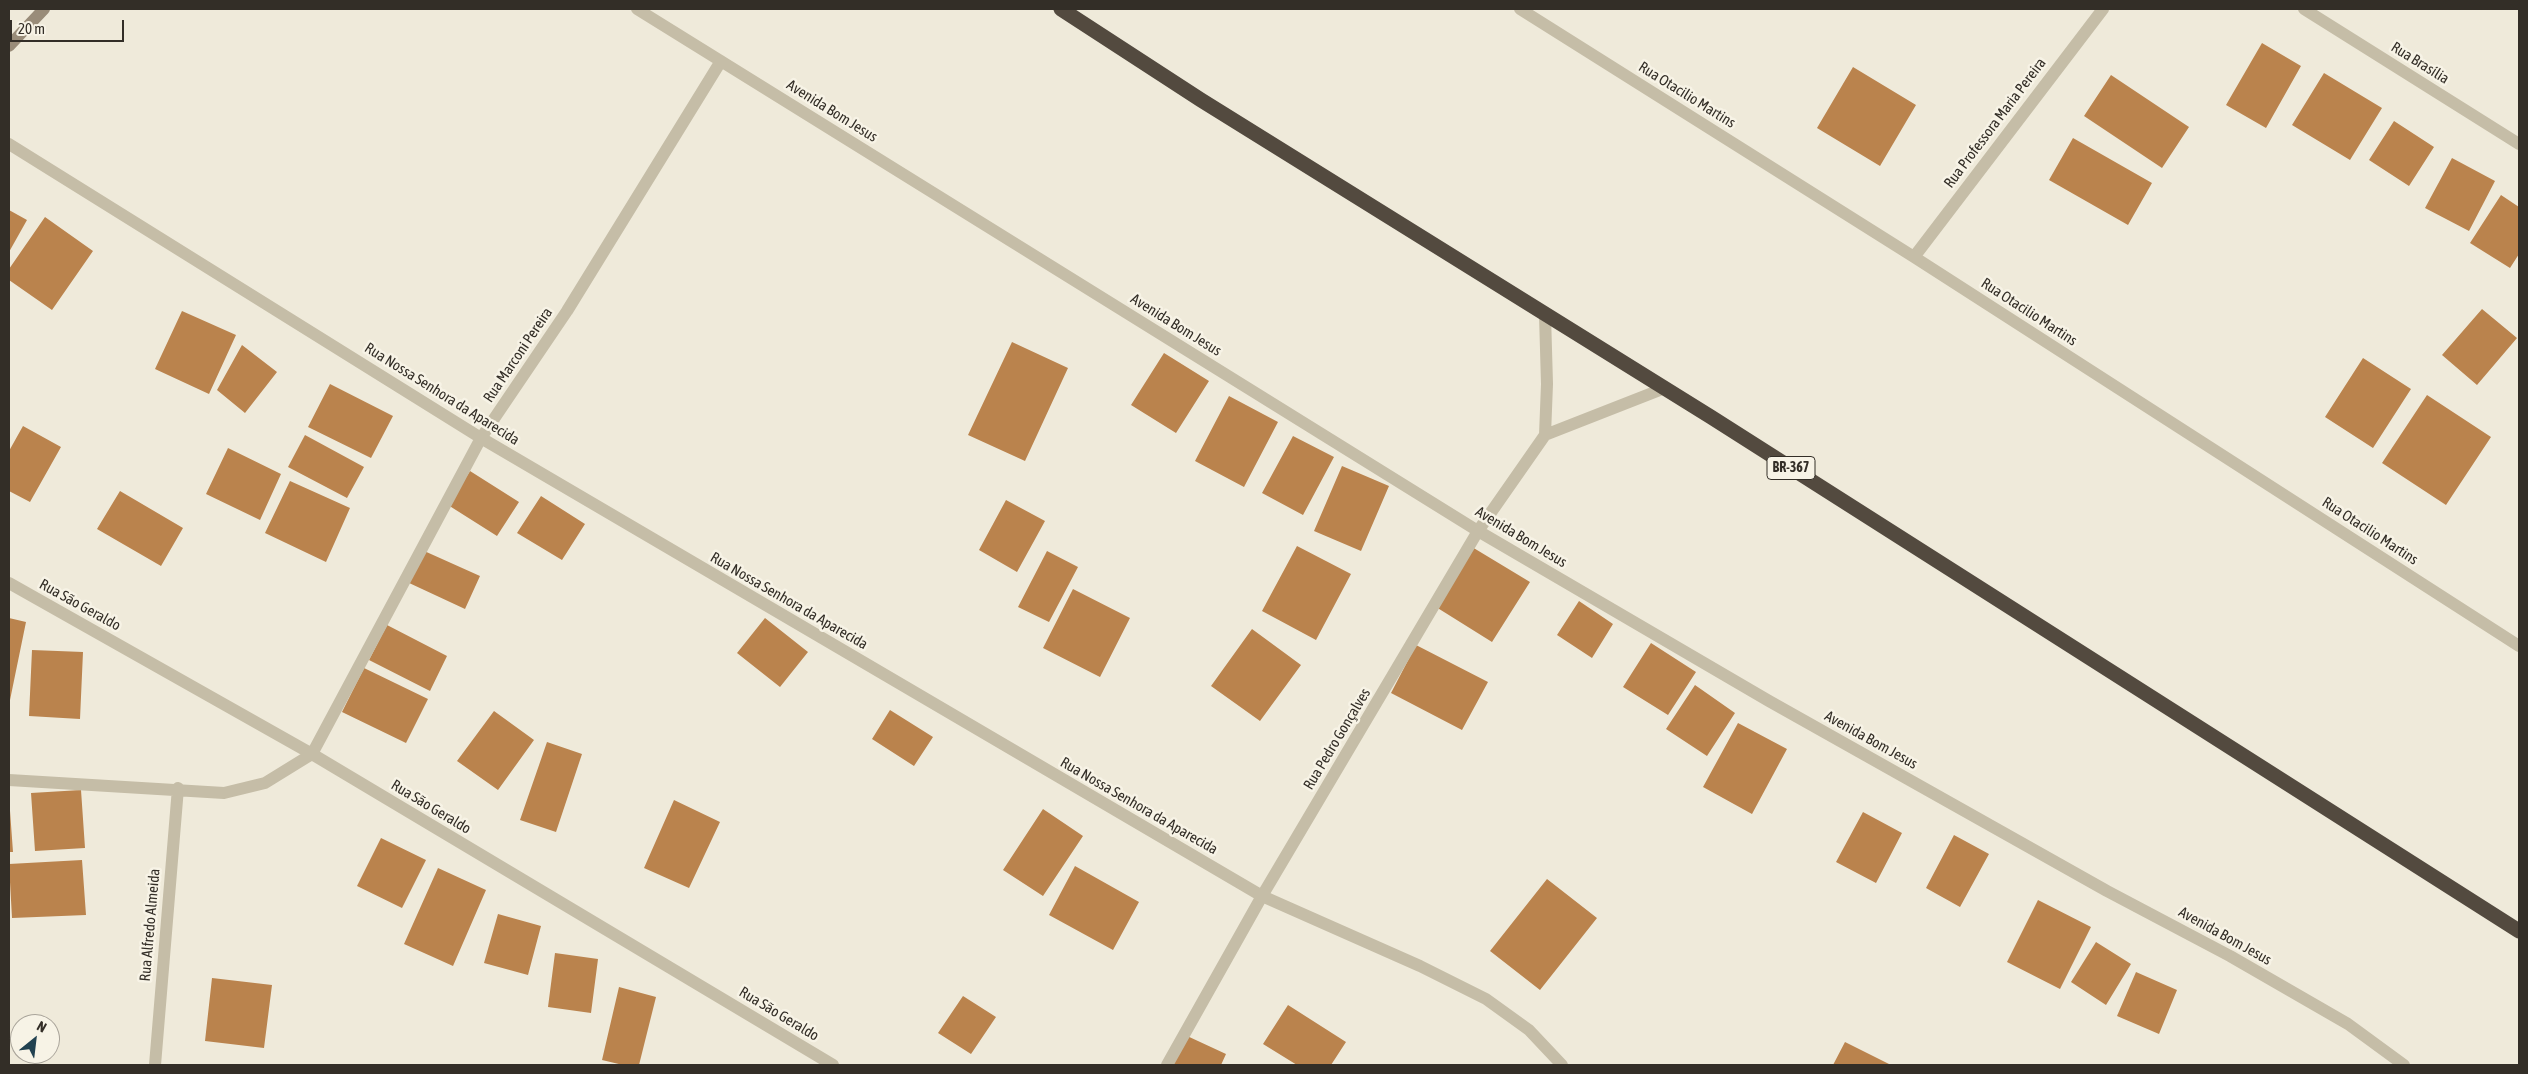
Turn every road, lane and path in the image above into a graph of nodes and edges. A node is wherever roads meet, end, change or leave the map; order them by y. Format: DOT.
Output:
graph roads {
  1 [pos="44,9"];
  2 [pos="637,9"];
  3 [pos="1061,9"];
  4 [pos="1520,9"];
  5 [pos="2102,9"];
  6 [pos="2304,9"];
  7 [pos="9,46"];
  8 [pos="721,61"];
  9 [pos="9,144"];
  10 [pos="2519,144"];
  11 [pos="1914,257"];
  12 [pos="1545,315"];
  13 [pos="1665,388"];
  14 [pos="1545,435"];
  15 [pos="481,438"];
  16 [pos="1478,531"];
  17 [pos="9,583"];
  18 [pos="2519,646"];
  19 [pos="312,754"];
  20 [pos="9,780"];
  21 [pos="178,788"];
  22 [pos="1262,896"];
  23 [pos="2519,932"];
  24 [pos="155,1065"];
  25 [pos="833,1065"];
  26 [pos="1167,1065"];
  27 [pos="1562,1065"];
  28 [pos="2404,1065"];
  1 -- 7 [label="street"];
  2 -- 8 [label="street, Avenida Bom Jesus"];
  3 -- 12 [label="highway, BR-367"];
  4 -- 11 [label="street, Rua Otacilio Martins"];
  5 -- 11 [label="street, Rua Professora Maria Pereira"];
  6 -- 10 [label="street, Rua Brasília"];
  8 -- 15 [label="street, Rua Marconi Pereira"];
  8 -- 16 [label="street, Avenida Bom Jesus"];
  9 -- 15 [label="street, Rua Nossa Senhora da Aparecida"];
  11 -- 18 [label="street, Rua Otacilio Martins"];
  12 -- 13 [label="highway, BR-367"];
  12 -- 14 [label="street"];
  13 -- 14 [label="street"];
  13 -- 23 [label="highway, BR-367"];
  14 -- 16 [label="street, Rua Pedro Gonçalves"];
  15 -- 19 [label="street, Rua Marconi Pereira"];
  15 -- 22 [label="street, Rua Nossa Senhora da Aparecida"];
  16 -- 22 [label="street, Rua Pedro Gonçalves"];
  16 -- 28 [label="street, Avenida Bom Jesus"];
  17 -- 19 [label="street, Rua São Geraldo"];
  19 -- 21 [label="street"];
  19 -- 25 [label="street, Rua São Geraldo"];
  20 -- 21 [label="street"];
  21 -- 24 [label="street, Rua Alfredo Almeida"];
  22 -- 26 [label="street, Rua Pedro Gonçalves"];
  22 -- 27 [label="street, Rua Nossa Senhora da Aparecida"];
}
